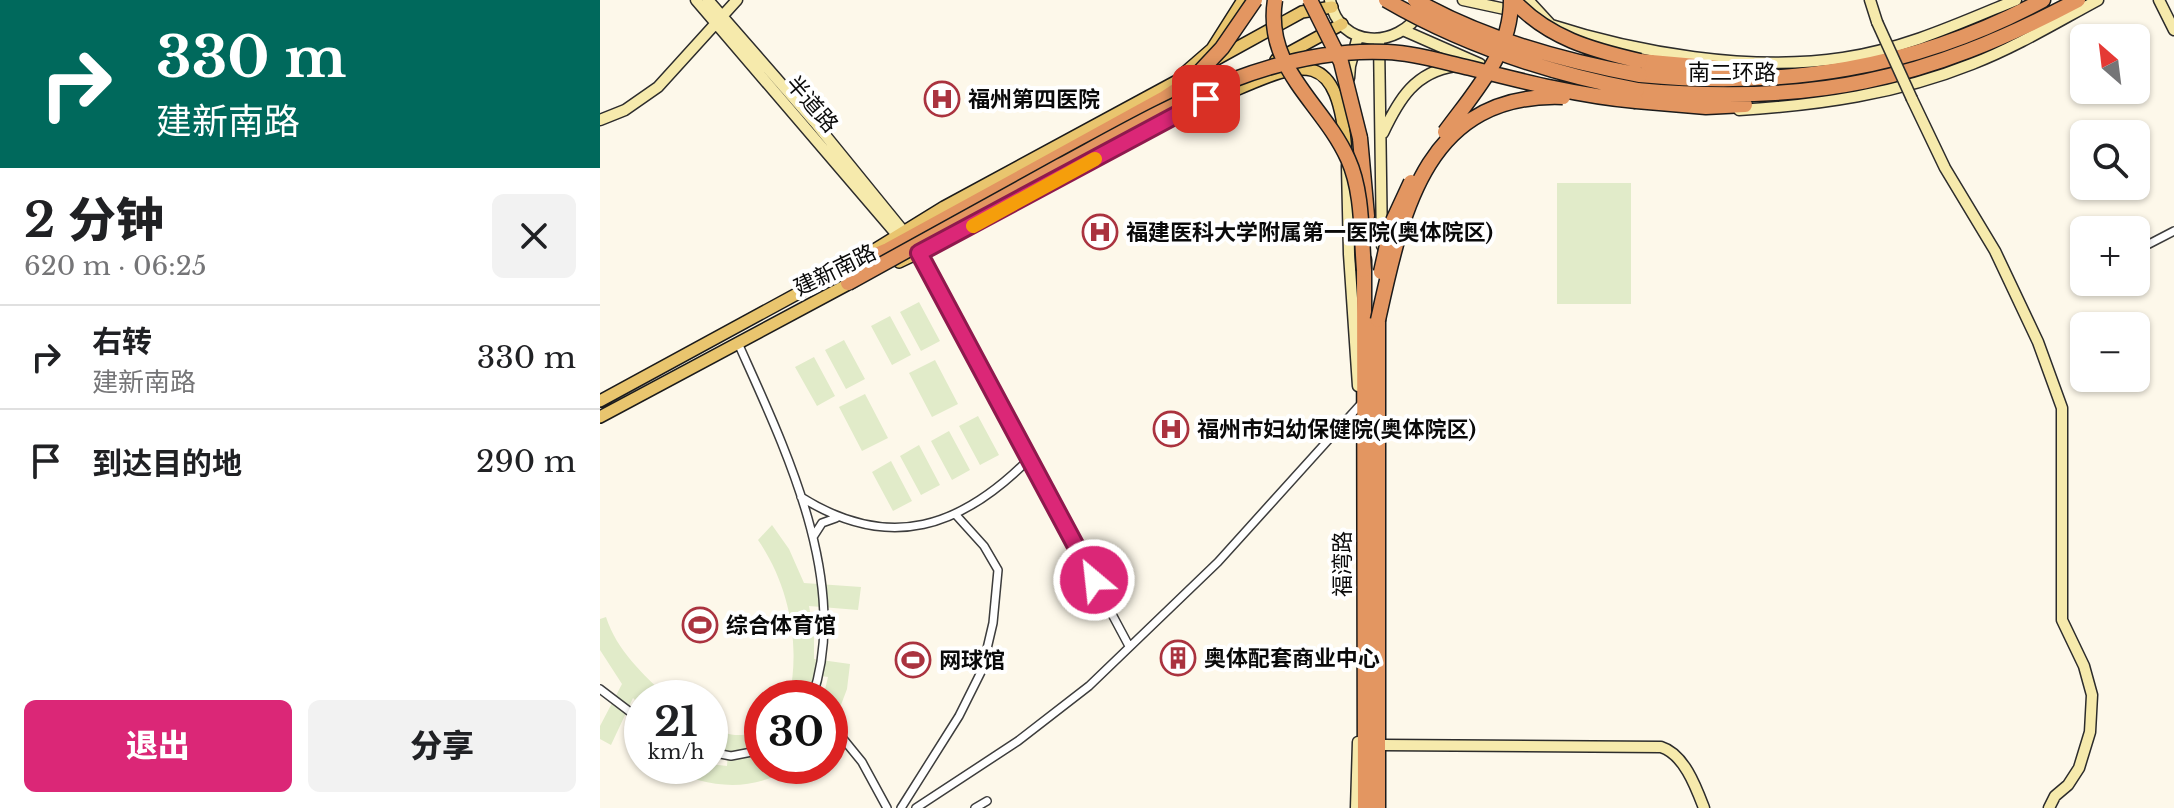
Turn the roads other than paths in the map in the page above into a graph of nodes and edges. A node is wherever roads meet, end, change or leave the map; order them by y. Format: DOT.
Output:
graph roads {
  1 [pos="696,0"];
  2 [pos="708,0"];
  3 [pos="737,0"];
  4 [pos="1243,0"];
  5 [pos="1255,0"];
  6 [pos="1275,0"];
  7 [pos="1310,0"];
  8 [pos="1386,0"];
  9 [pos="1415,0"];
  10 [pos="1425,0"];
  11 [pos="1463,0"];
  12 [pos="1512,0"];
  13 [pos="1528,0"];
  14 [pos="1870,0"];
  15 [pos="2016,0"];
  16 [pos="2043,0"];
  17 [pos="2078,0"];
  18 [pos="2098,0"];
  19 [pos="2159,0"];
  20 [pos="1328,2"];
  21 [pos="719,20"];
  22 [pos="1342,24"];
  23 [pos="1550,24"];
  24 [pos="2174,30"];
  25 [pos="1405,31"];
  26 [pos="1358,36"];
  27 [pos="1379,40"];
  28 [pos="1473,63"];
  29 [pos="1640,68"];
  30 [pos="1158,92"];
  31 [pos="1637,96"];
  32 [pos="1599,98"];
  33 [pos="1182,112"];
  34 [pos="600,120"];
  35 [pos="1382,135"];
  36 [pos="1347,173"];
  37 [pos="2174,231"];
  38 [pos="901,234"];
  39 [pos="2150,243"];
  40 [pos="919,253"];
  41 [pos="1364,270"];
  42 [pos="847,276"];
  43 [pos="1371,320"];
  44 [pos="738,343"];
  45 [pos="600,401"];
  46 [pos="1359,406"];
  47 [pos="601,414"];
  48 [pos="1030,458"];
  49 [pos="801,497"];
  50 [pos="956,515"];
  51 [pos="842,519"];
  52 [pos="812,538"];
  53 [pos="1129,646"];
  54 [pos="817,680"];
  55 [pos="600,689"];
  56 [pos="624,707"];
  57 [pos="848,745"];
  58 [pos="1383,745"];
  59 [pos="987,801"];
  60 [pos="887,808"];
  61 [pos="901,808"];
  62 [pos="916,808"];
  63 [pos="975,808"];
  64 [pos="1356,808"];
  65 [pos="1365,808"];
  66 [pos="1378,808"];
  67 [pos="1385,808"];
  68 [pos="1704,808"];
  69 [pos="2049,808"];
  1 -- 21 [label="main road, 半道路"];
  2 -- 21 [label="main road, 半道路"];
  3 -- 21 [label="main road"];
  4 -- 30 [label="main road"];
  5 -- 42 [label="highway, bridge"];
  6 -- 41 [label="highway, bridge"];
  7 -- 41 [label="highway, bridge"];
  8 -- 31 [label="highway, bridge"];
  9 -- 29 [label="highway, 南二环路, bridge"];
  10 -- 25 [label="main road"];
  11 -- 23 [label="main road"];
  12 -- 29 [label="highway, bridge"];
  12 -- 43 [label="highway, bridge"];
  13 -- 23 [label="main road"];
  14 -- 69 [label="main road, bridge"];
  15 -- 23 [label="main road"];
  16 -- 29 [label="highway, 南二环路"];
  17 -- 31 [label="highway, 南二环路"];
  18 -- 28 [label="main road"];
  19 -- 24 [label="main road"];
  20 -- 22 [label="main road"];
  20 -- 30 [label="main road, 建新南路"];
  21 -- 34 [label="main road"];
  21 -- 38 [label="main road, 半道路"];
  22 -- 26 [label="main road"];
  22 -- 33 [label="main road, 建新南路"];
  25 -- 27 [label="main road"];
  25 -- 28 [label="main road"];
  26 -- 27 [label="main road"];
  26 -- 36 [label="main road"];
  27 -- 35 [label="main road"];
  28 -- 35 [label="main road"];
  30 -- 38 [label="main road, 建新南路"];
  31 -- 32 [label="highway, bridge"];
  32 -- 42 [label="highway, bridge"];
  32 -- 43 [label="highway, bridge"];
  33 -- 36 [label="main road"];
  33 -- 40 [label="main road, 建新南路"];
  35 -- 58 [label="main road"];
  36 -- 46 [label="main road"];
  37 -- 39 [label="street"];
  38 -- 42 [label="main road, 建新南路"];
  40 -- 42 [label="main road, 建新南路"];
  40 -- 48 [label="street"];
  41 -- 43 [label="highway"];
  42 -- 44 [label="main road, 建新南路"];
  42 -- 45 [label="main road, 建新南路"];
  43 -- 65 [label="highway, 福湾路"];
  43 -- 66 [label="highway, 福湾路"];
  44 -- 47 [label="main road, 建新南路"];
  44 -- 49 [label="street"];
  46 -- 53 [label="street"];
  46 -- 64 [label="main road"];
  48 -- 50 [label="street"];
  48 -- 53 [label="street"];
  49 -- 51 [label="street"];
  49 -- 52 [label="street"];
  50 -- 51 [label="street"];
  50 -- 61 [label="street"];
  51 -- 52 [label="street"];
  52 -- 54 [label="street"];
  53 -- 62 [label="street"];
  55 -- 56 [label="street"];
  57 -- 60 [label="street"];
  58 -- 67 [label="main road"];
  58 -- 68 [label="main road"];
  59 -- 63 [label="street"];
}
